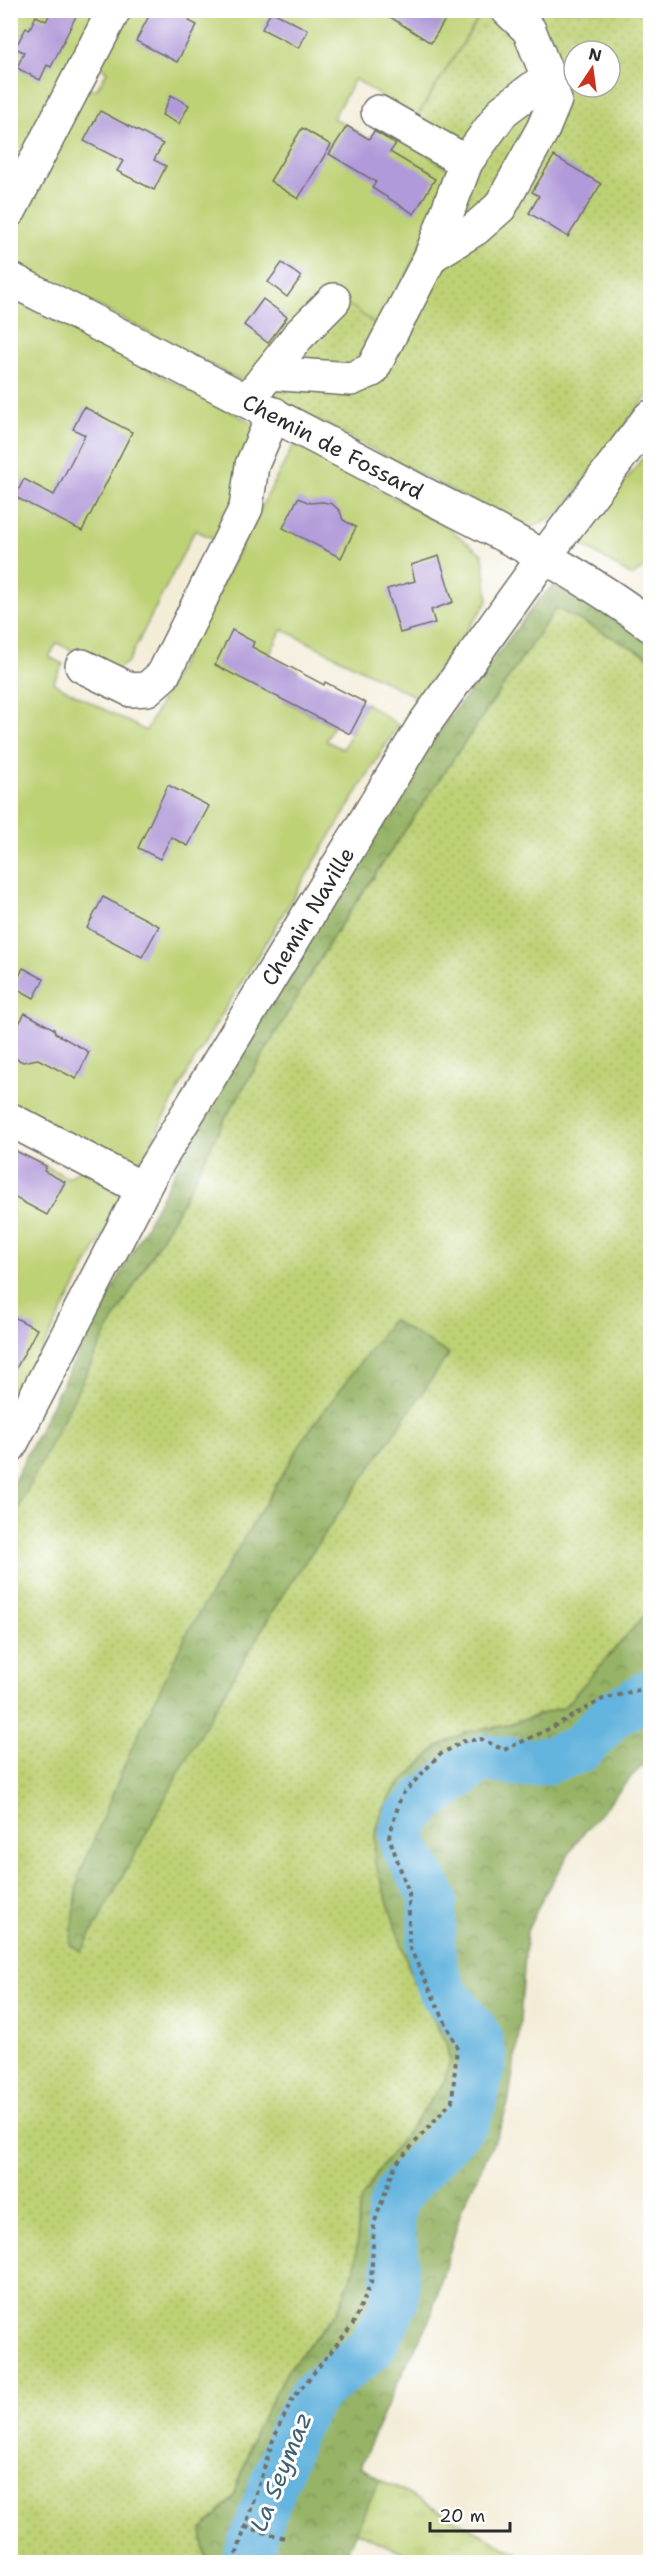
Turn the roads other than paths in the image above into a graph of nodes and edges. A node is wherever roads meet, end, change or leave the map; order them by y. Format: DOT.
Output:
graph roads {
  1 [pos="114,10"];
  2 [pos="508,10"];
  3 [pos="548,77"];
  4 [pos="378,112"];
  5 [pos="466,162"];
  6 [pos="10,210"];
  7 [pos="431,256"];
  8 [pos="10,279"];
  9 [pos="334,300"];
  10 [pos="269,373"];
  11 [pos="261,407"];
  12 [pos="651,417"];
  13 [pos="544,557"];
  14 [pos="651,625"];
  15 [pos="82,666"];
  16 [pos="11,1120"];
  17 [pos="143,1188"];
  18 [pos="10,1446"];
  1 -- 6 [label="street"];
  2 -- 3 [label="street"];
  3 -- 5 [label="street"];
  3 -- 7 [label="street"];
  4 -- 5 [label="street"];
  5 -- 7 [label="street"];
  7 -- 10 [label="street"];
  8 -- 11 [label="street, Chemin de Fossard"];
  9 -- 10 [label="street"];
  10 -- 11 [label="street"];
  11 -- 13 [label="street, Chemin de Fossard"];
  11 -- 15 [label="street"];
  12 -- 13 [label="street, Chemin Naville"];
  13 -- 14 [label="street, Chemin de Fossard"];
  13 -- 17 [label="street, Chemin Naville"];
  16 -- 17 [label="street"];
  17 -- 18 [label="street, Chemin Naville"];
}
